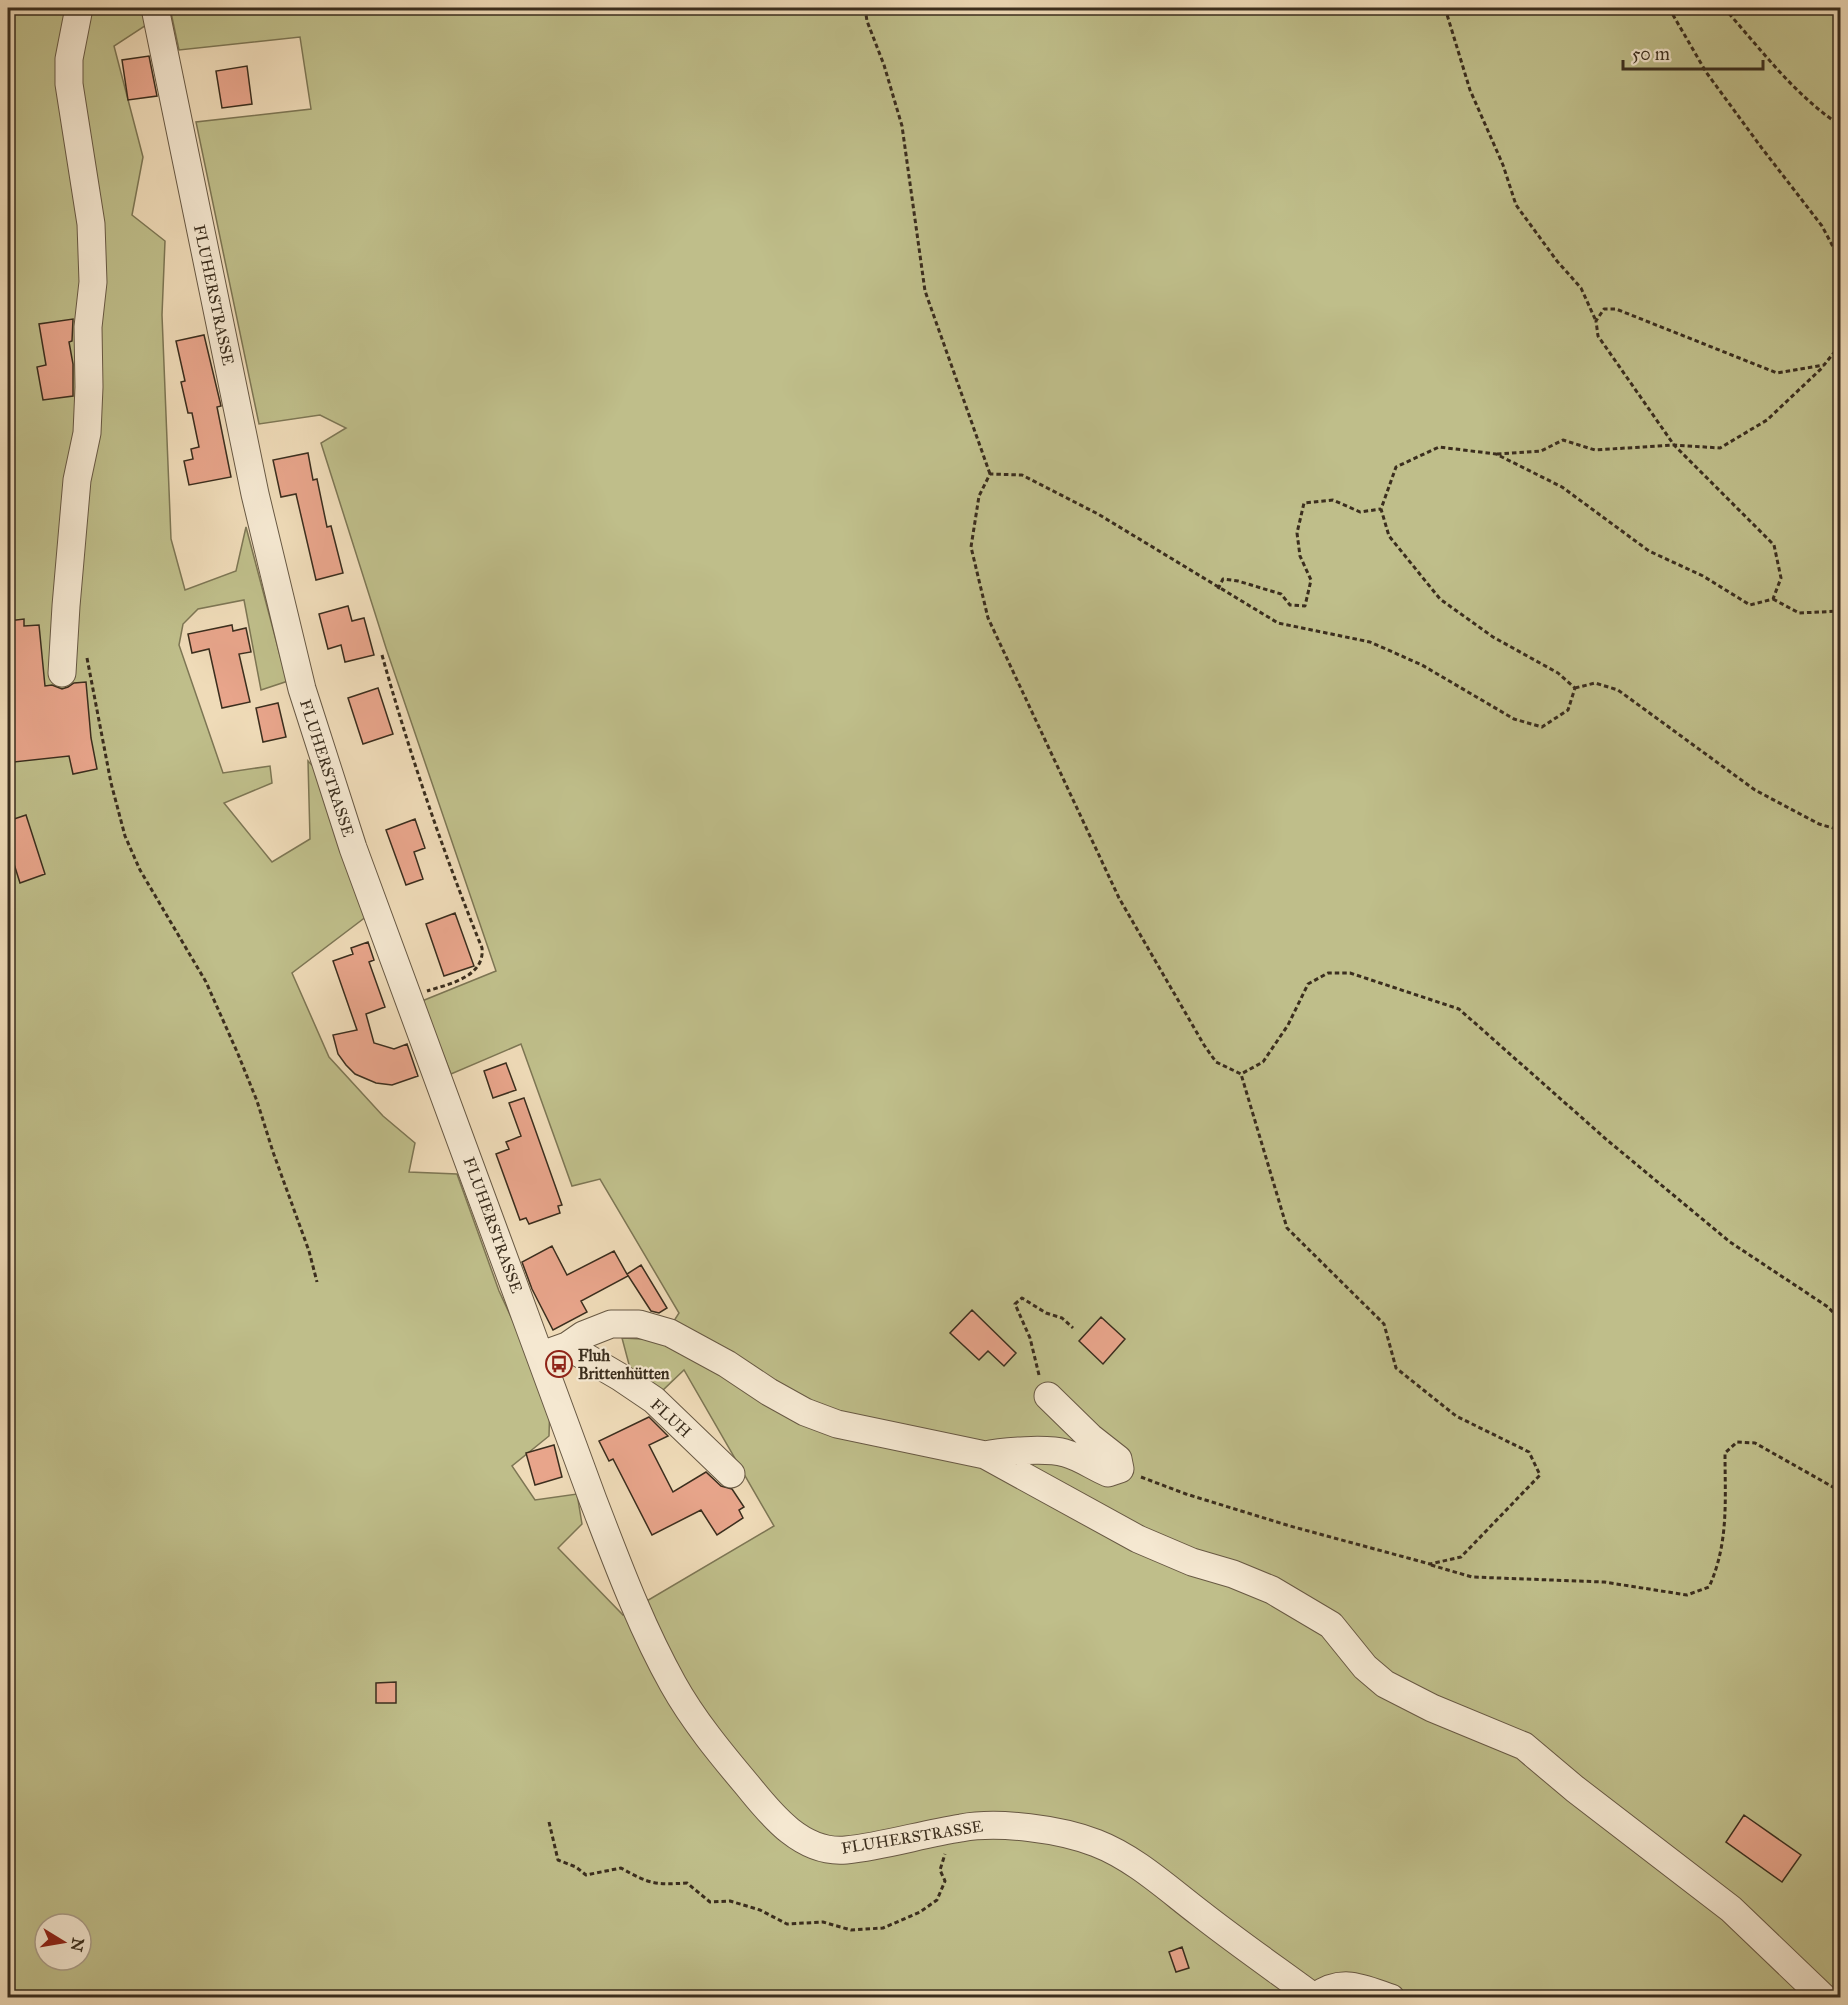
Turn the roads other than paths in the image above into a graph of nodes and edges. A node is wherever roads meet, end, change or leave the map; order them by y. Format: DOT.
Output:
graph roads {
  1 [pos="79,8"];
  2 [pos="155,8"];
  3 [pos="62,673"];
  4 [pos="567,1346"];
  5 [pos="541,1355"];
  6 [pos="1048,1396"];
  7 [pos="985,1455"];
  8 [pos="731,1474"];
  9 [pos="1315,1997"];
  10 [pos="1391,1998"];
  11 [pos="1824,1998"];
  1 -- 3 [label="street"];
  2 -- 5 [label="street, FLUHERSTRASSE"];
  4 -- 5 [label="street"];
  4 -- 7 [label="street"];
  4 -- 8 [label="street, FLUH"];
  5 -- 9 [label="street, FLUHERSTRASSE"];
  6 -- 7 [label="street"];
  7 -- 11 [label="street"];
  9 -- 10 [label="street"];
}
